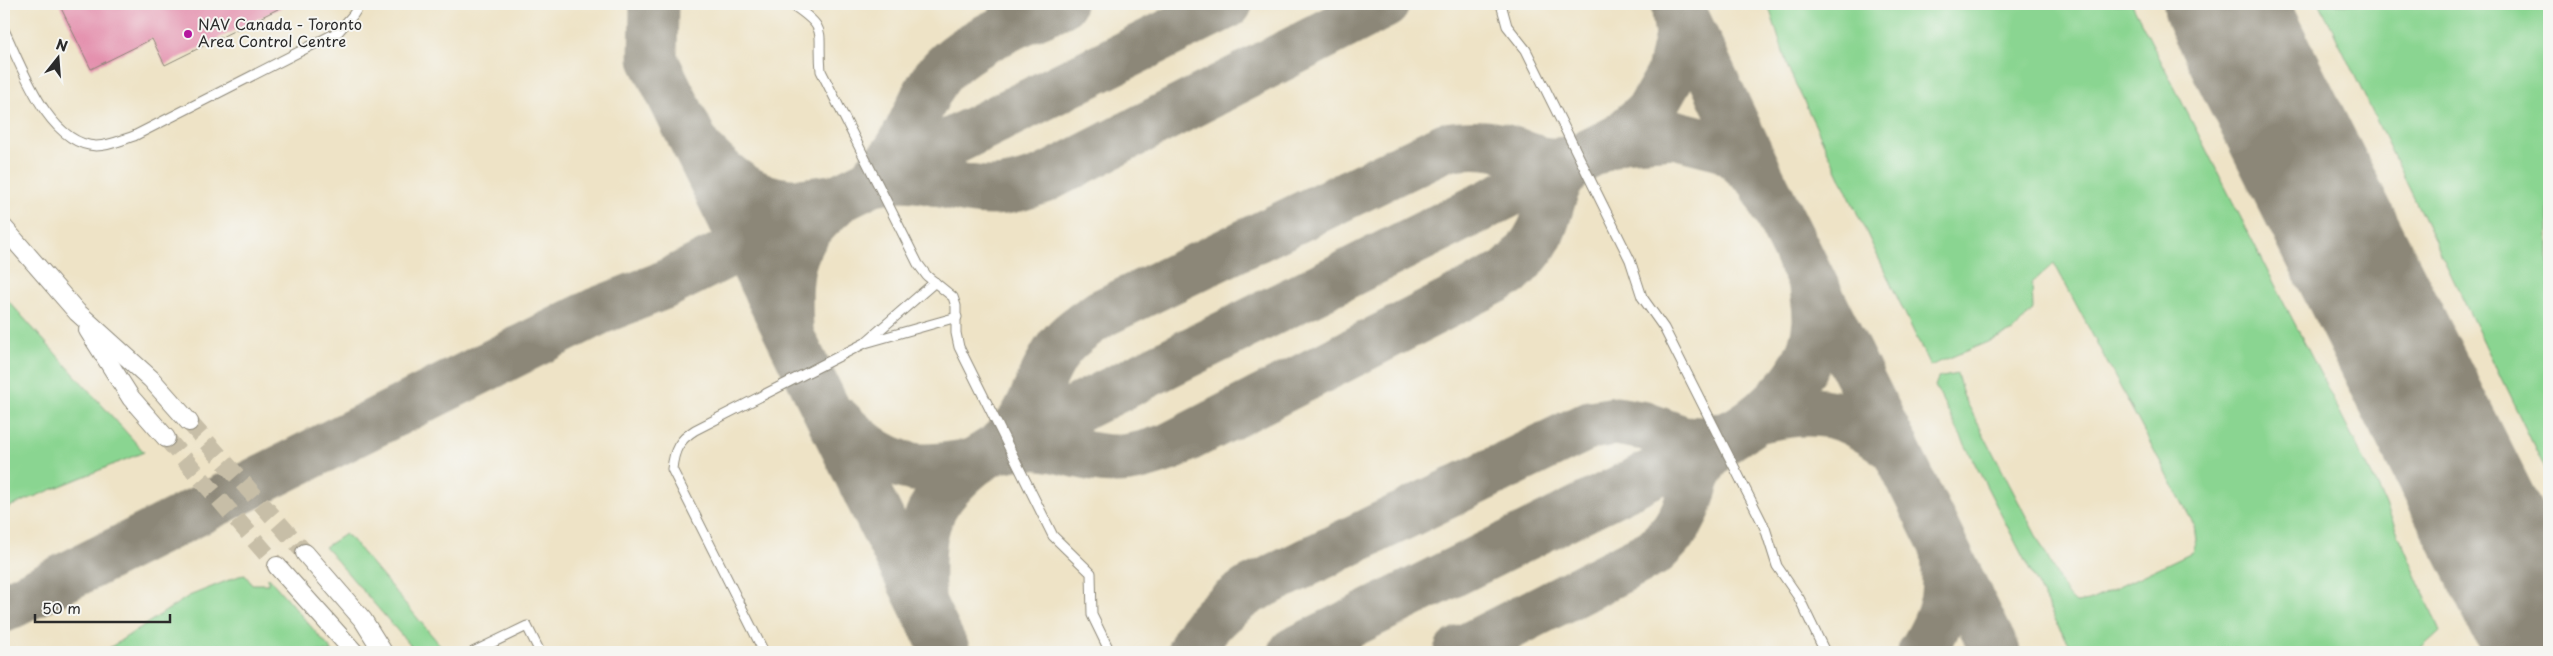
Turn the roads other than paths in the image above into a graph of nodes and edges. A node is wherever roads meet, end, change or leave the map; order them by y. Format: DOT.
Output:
graph roads {
  1 [pos="360,4"];
  2 [pos="791,4"];
  3 [pos="1501,4"];
  4 [pos="4,30"];
  5 [pos="4,228"];
  6 [pos="935,282"];
  7 [pos="77,312"];
  8 [pos="957,317"];
  9 [pos="865,343"];
  10 [pos="189,422"];
  11 [pos="166,438"];
  12 [pos="305,553"];
  13 [pos="277,566"];
  14 [pos="354,652"];
  15 [pos="383,652"];
  16 [pos="473,652"];
  17 [pos="540,652"];
  18 [pos="764,652"];
  19 [pos="1110,652"];
  20 [pos="1825,652"];
  1 -- 4 [label="lane"];
  2 -- 6 [label="lane"];
  3 -- 20 [label="lane"];
  5 -- 7 [label="street"];
  6 -- 8 [label="lane"];
  6 -- 9 [label="lane"];
  7 -- 10 [label="street"];
  7 -- 11 [label="street"];
  8 -- 9 [label="lane"];
  8 -- 19 [label="lane"];
  9 -- 18 [label="lane"];
  12 -- 15 [label="street"];
  13 -- 14 [label="street"];
  16 -- 17 [label="lane"];
}
